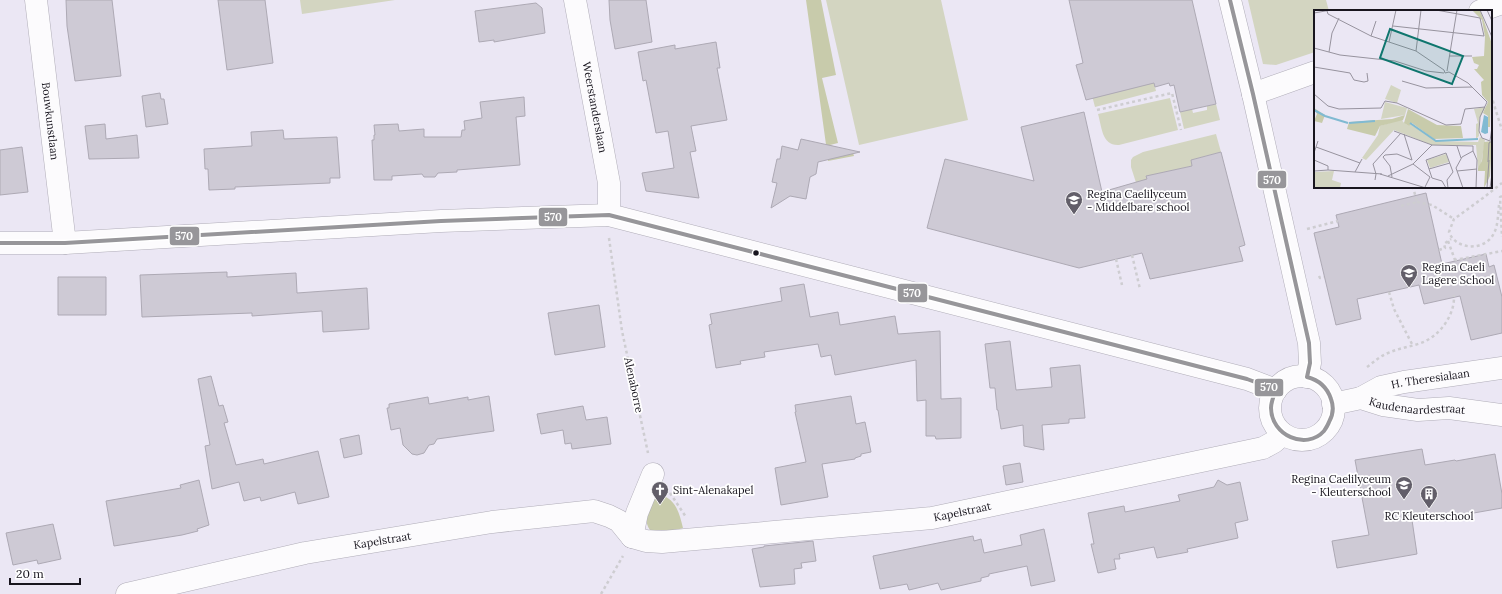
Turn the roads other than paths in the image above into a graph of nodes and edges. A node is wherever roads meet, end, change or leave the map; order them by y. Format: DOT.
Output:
graph roads {
  1 [pos="36,0"];
  2 [pos="575,0"];
  3 [pos="1230,0"];
  4 [pos="1502,3"];
  5 [pos="1483,10"];
  6 [pos="1314,72"];
  7 [pos="1253,94"];
  8 [pos="608,216"];
  9 [pos="64,243"];
  10 [pos="0,244"];
  11 [pos="1502,368"];
  12 [pos="1307,377"];
  13 [pos="1276,390"];
  14 [pos="1361,398"];
  15 [pos="1333,404"];
  16 [pos="1502,415"];
  17 [pos="1283,434"];
  18 [pos="653,474"];
  19 [pos="632,537"];
  20 [pos="127,594"];
  1 -- 9 [label="street, Bouwkunstlaan"];
  2 -- 8 [label="street, Weerstanderslaan"];
  3 -- 7 [label="street"];
  4 -- 5 [label="street"];
  6 -- 7 [label="street"];
  7 -- 12 [label="street"];
  8 -- 9 [label="street"];
  8 -- 13 [label="street"];
  9 -- 10 [label="street"];
  11 -- 14 [label="street, H. Theresialaan"];
  12 -- 13 [label="street"];
  12 -- 15 [label="street"];
  13 -- 17 [label="street"];
  14 -- 15 [label="street, Kaudenaardestraat"];
  14 -- 16 [label="street, Kaudenaardestraat"];
  15 -- 17 [label="street"];
  17 -- 19 [label="street, Kapelstraat"];
  18 -- 19 [label="street"];
  19 -- 20 [label="street, Kapelstraat"];
}
